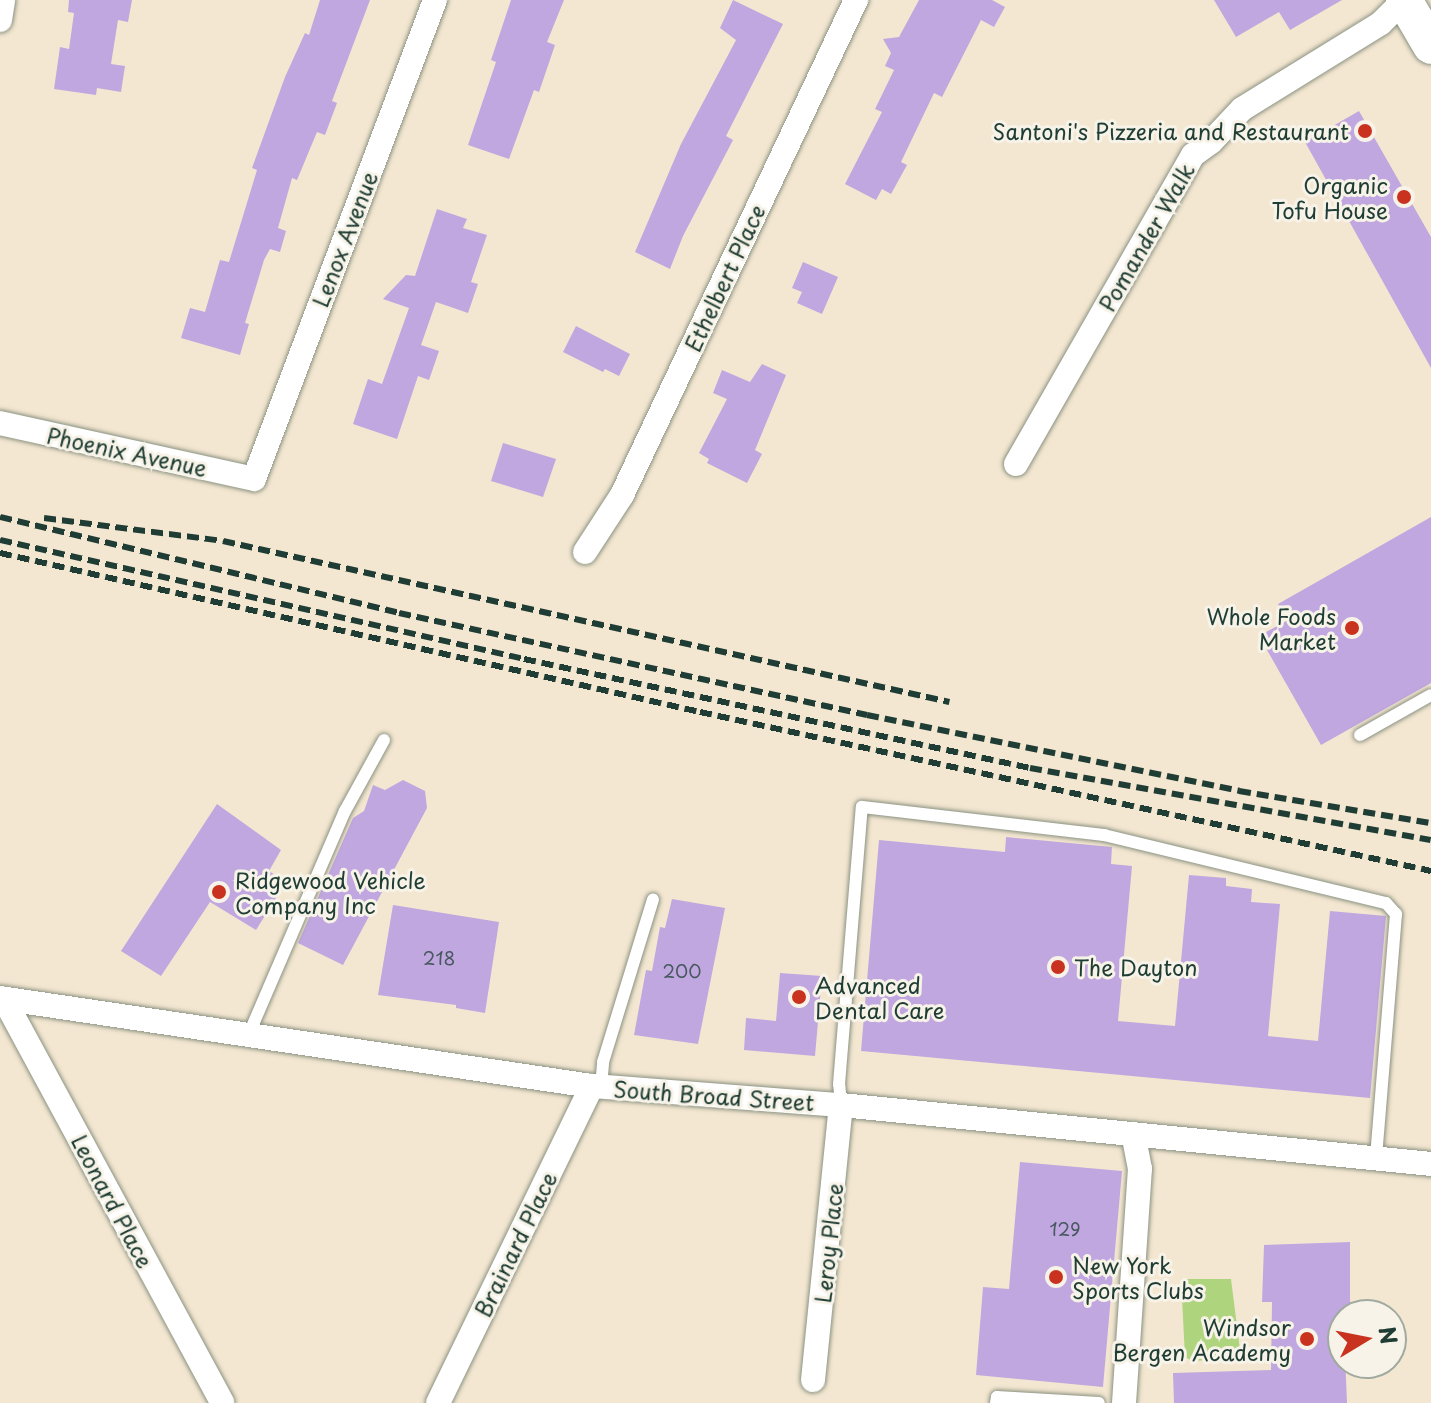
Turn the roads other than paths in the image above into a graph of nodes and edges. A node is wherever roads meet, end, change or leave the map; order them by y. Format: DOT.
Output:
graph roads {
  1 [pos="3,0"];
  2 [pos="435,0"];
  3 [pos="856,0"];
  4 [pos="1404,0"];
  5 [pos="0,20"];
  6 [pos="1431,46"];
  7 [pos="0,423"];
  8 [pos="1016,464"];
  9 [pos="254,479"];
  10 [pos="585,552"];
  11 [pos="1431,695"];
  12 [pos="1360,735"];
  13 [pos="384,740"];
  14 [pos="653,899"];
  15 [pos="2,998"];
  16 [pos="248,1036"];
  17 [pos="596,1086"];
  18 [pos="841,1105"];
  19 [pos="1133,1134"];
  20 [pos="1376,1158"];
  21 [pos="1431,1164"];
  22 [pos="813,1380"];
  23 [pos="222,1403"];
  24 [pos="421,1403"];
  25 [pos="430,1403"];
  26 [pos="438,1403"];
  27 [pos="996,1403"];
  28 [pos="1099,1403"];
  29 [pos="1124,1403"];
  1 -- 5 [label="street"];
  2 -- 9 [label="street, Lenox Avenue"];
  3 -- 10 [label="street, Ethelbert Place"];
  4 -- 6 [label="main road"];
  4 -- 8 [label="street, Pomander Walk"];
  7 -- 9 [label="street, Phoenix Avenue"];
  11 -- 12 [label="lane"];
  13 -- 16 [label="lane"];
  14 -- 17 [label="lane"];
  15 -- 16 [label="street, South Broad Street"];
  15 -- 23 [label="street, Leonard Place"];
  16 -- 17 [label="street, South Broad Street"];
  17 -- 18 [label="street, South Broad Street"];
  17 -- 26 [label="street, Brainard Place"];
  18 -- 19 [label="street, South Broad Street"];
  18 -- 20 [label="lane"];
  18 -- 22 [label="street, Leroy Place"];
  19 -- 20 [label="street, South Broad Street"];
  19 -- 29 [label="street"];
  20 -- 21 [label="street, South Broad Street"];
  24 -- 25 [label="street"];
  27 -- 28 [label="lane"];
}
